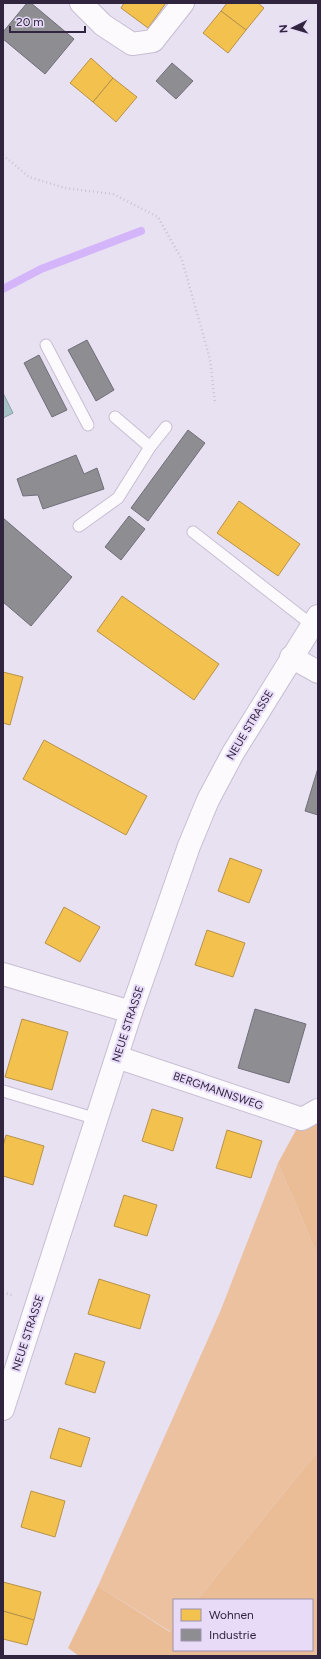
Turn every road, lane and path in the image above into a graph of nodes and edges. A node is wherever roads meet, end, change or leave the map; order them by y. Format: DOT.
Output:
graph roads {
  1 [pos="81,3"];
  2 [pos="183,3"];
  3 [pos="3,155"];
  4 [pos="46,345"];
  5 [pos="215,404"];
  6 [pos="115,417"];
  7 [pos="88,425"];
  8 [pos="166,427"];
  9 [pos="150,447"];
  10 [pos="79,526"];
  11 [pos="193,532"];
  12 [pos="315,621"];
  13 [pos="291,657"];
  14 [pos="318,672"];
  15 [pos="3,974"];
  16 [pos="131,1012"];
  17 [pos="117,1057"];
  18 [pos="3,1092"];
  19 [pos="318,1110"];
  20 [pos="97,1119"];
  21 [pos="3,1409"];
  1 -- 2 [label="street"];
  3 -- 5 [label="path"];
  4 -- 7 [label="lane"];
  6 -- 9 [label="lane"];
  8 -- 9 [label="lane"];
  9 -- 10 [label="lane"];
  11 -- 12 [label="lane"];
  12 -- 13 [label="street, NEUE STRASSE"];
  13 -- 14 [label="street"];
  13 -- 16 [label="street, NEUE STRASSE"];
  15 -- 16 [label="street"];
  16 -- 17 [label="street, NEUE STRASSE"];
  17 -- 19 [label="street, BERGMANNSWEG"];
  17 -- 20 [label="street, NEUE STRASSE"];
  18 -- 20 [label="lane"];
  20 -- 21 [label="street, NEUE STRASSE"];
}
